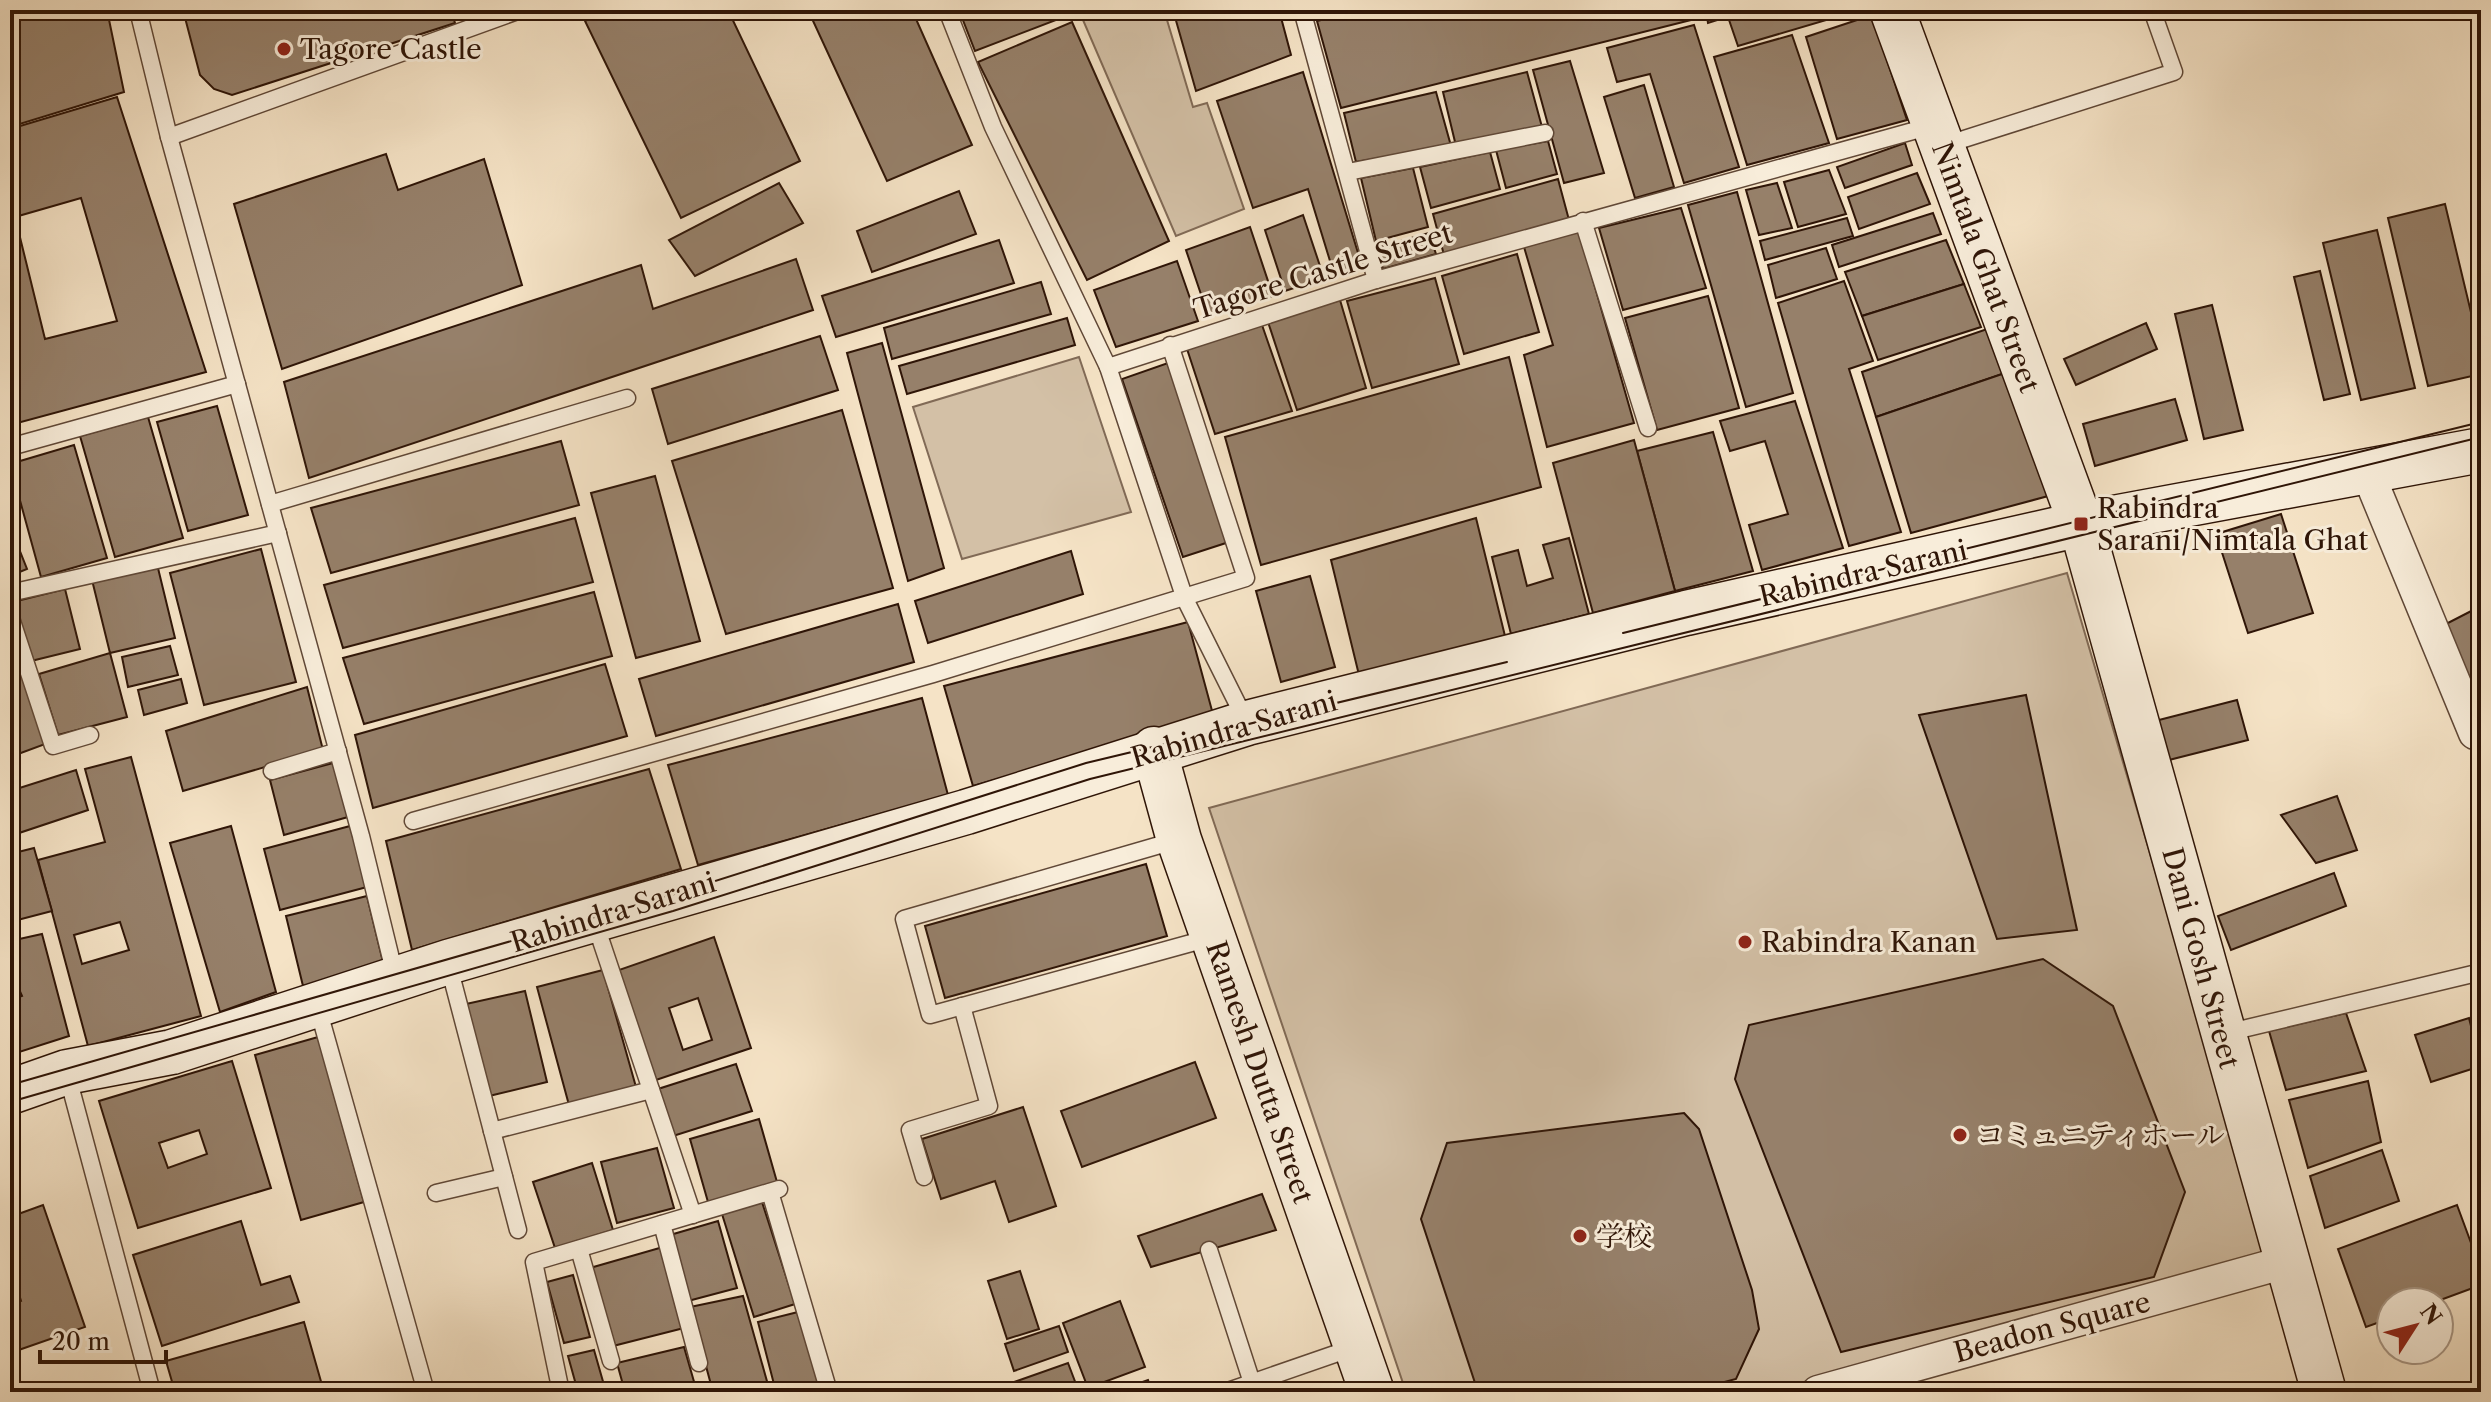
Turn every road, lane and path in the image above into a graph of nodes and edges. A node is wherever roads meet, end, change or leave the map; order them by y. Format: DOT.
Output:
graph roads {
  1 [pos="138,10"];
  2 [pos="520,10"];
  3 [pos="947,10"];
  4 [pos="1303,10"];
  5 [pos="1892,10"];
  6 [pos="2152,10"];
  7 [pos="497,14"];
  8 [pos="1545,133"];
  9 [pos="1938,136"];
  10 [pos="169,137"];
  11 [pos="1348,172"];
  12 [pos="1583,221"];
  13 [pos="1376,280"];
  14 [pos="1170,345"];
  15 [pos="1108,367"];
  16 [pos="237,384"];
  17 [pos="627,398"];
  18 [pos="1648,428"];
  19 [pos="10,447"];
  20 [pos="2481,450"];
  21 [pos="2367,471"];
  22 [pos="270,504"];
  23 [pos="2081,524"];
  24 [pos="278,533"];
  25 [pos="10,593"];
  26 [pos="1185,599"];
  27 [pos="10,615"];
  28 [pos="1247,723"];
  29 [pos="2475,733"];
  30 [pos="90,735"];
  31 [pos="1154,749"];
  32 [pos="338,751"];
  33 [pos="272,771"];
  34 [pos="413,821"];
  35 [pos="1179,840"];
  36 [pos="593,917"];
  37 [pos="1213,937"];
  38 [pos="448,962"];
  39 [pos="2481,972"];
  40 [pos="396,979"];
  41 [pos="317,1003"];
  42 [pos="962,1006"];
  43 [pos="2221,1034"];
  44 [pos="67,1072"];
  45 [pos="651,1090"];
  46 [pos="10,1092"];
  47 [pos="492,1131"];
  48 [pos="504,1177"];
  49 [pos="924,1177"];
  50 [pos="436,1193"];
  51 [pos="693,1215"];
  52 [pos="662,1224"];
  53 [pos="518,1230"];
  54 [pos="579,1249"];
  55 [pos="1209,1250"];
  56 [pos="2286,1262"];
  57 [pos="1357,1347"];
  58 [pos="611,1361"];
  59 [pos="699,1363"];
  60 [pos="1254,1387"];
  61 [pos="152,1392"];
  62 [pos="426,1392"];
  63 [pos="561,1392"];
  64 [pos="829,1392"];
  65 [pos="1225,1392"];
  66 [pos="1372,1392"];
  67 [pos="1818,1392"];
  68 [pos="2324,1392"];
  1 -- 10 [label="lane"];
  2 -- 7 [label="lane"];
  3 -- 15 [label="lane"];
  4 -- 11 [label="lane"];
  5 -- 9 [label="main road, Nimtala Ghat Street"];
  6 -- 9 [label="lane, Tagore Castle Street"];
  7 -- 10 [label="lane"];
  8 -- 11 [label="lane"];
  9 -- 12 [label="lane, Tagore Castle Street"];
  9 -- 23 [label="main road, Nimtala Ghat Street"];
  10 -- 16 [label="lane"];
  11 -- 13 [label="lane"];
  12 -- 13 [label="lane, Tagore Castle Street"];
  12 -- 18 [label="lane"];
  13 -- 14 [label="lane, Tagore Castle Street"];
  14 -- 15 [label="lane, Tagore Castle Street"];
  14 -- 26 [label="lane"];
  15 -- 26 [label="lane"];
  16 -- 19 [label="lane"];
  16 -- 22 [label="lane"];
  17 -- 22 [label="lane"];
  20 -- 21 [label="main road, Rabindra Sarani"];
  21 -- 23 [label="main road, Rabindra Sarani"];
  21 -- 29 [label="street"];
  22 -- 24 [label="lane"];
  23 -- 28 [label="main road, Rabindra Sarani"];
  23 -- 43 [label="main road, Dani Gosh Street"];
  24 -- 25 [label="lane"];
  24 -- 32 [label="lane"];
  26 -- 28 [label="lane"];
  26 -- 34 [label="lane"];
  27 -- 30 [label="lane"];
  28 -- 31 [label="main road, Rabindra Sarani"];
  31 -- 35 [label="main road, Ramesh Dutta Street"];
  31 -- 36 [label="main road, Rabindra Sarani"];
  32 -- 33 [label="lane"];
  32 -- 40 [label="lane"];
  35 -- 37 [label="main road, Ramesh Dutta Street"];
  35 -- 42 [label="lane"];
  36 -- 38 [label="main road, Rabindra Sarani"];
  36 -- 45 [label="lane"];
  37 -- 42 [label="lane"];
  37 -- 57 [label="main road, Ramesh Dutta Street"];
  38 -- 40 [label="main road, Rabindra Sarani"];
  38 -- 47 [label="lane"];
  39 -- 43 [label="lane"];
  40 -- 41 [label="main road, Rabindra Sarani"];
  41 -- 44 [label="main road, Rabindra Sarani"];
  41 -- 62 [label="lane"];
  42 -- 49 [label="lane"];
  43 -- 56 [label="main road, Dani Gosh Street"];
  44 -- 46 [label="main road, Rabindra Sarani"];
  44 -- 61 [label="lane"];
  45 -- 47 [label="lane"];
  45 -- 51 [label="lane"];
  47 -- 48 [label="lane"];
  48 -- 50 [label="lane"];
  48 -- 53 [label="lane"];
  51 -- 52 [label="lane"];
  51 -- 64 [label="lane"];
  52 -- 54 [label="lane"];
  52 -- 59 [label="lane"];
  54 -- 58 [label="lane"];
  54 -- 63 [label="lane"];
  55 -- 60 [label="lane"];
  56 -- 67 [label="street, Beadon Square"];
  56 -- 68 [label="main road, Dani Gosh Street"];
  57 -- 60 [label="lane"];
  57 -- 66 [label="main road, Ramesh Dutta Street"];
  60 -- 65 [label="lane"];
}
